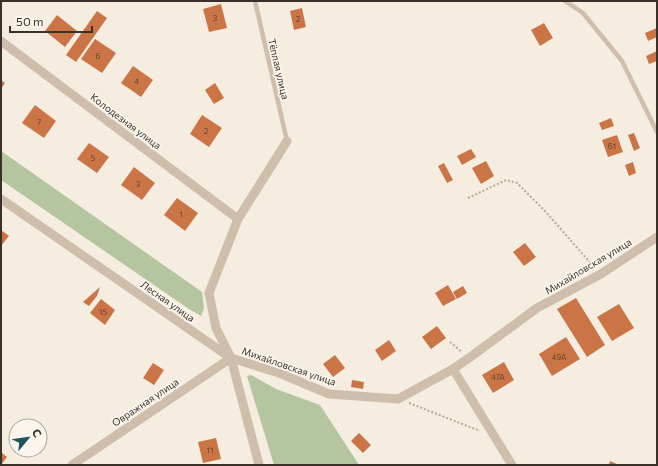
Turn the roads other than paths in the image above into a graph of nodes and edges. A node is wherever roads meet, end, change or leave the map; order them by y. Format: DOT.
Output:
graph roads {
  1 [pos="255,1"];
  2 [pos="565,1"];
  3 [pos="1,41"];
  4 [pos="657,132"];
  5 [pos="287,141"];
  6 [pos="1,199"];
  7 [pos="238,219"];
  8 [pos="657,237"];
  9 [pos="231,358"];
  10 [pos="453,369"];
  11 [pos="72,465"];
  12 [pos="258,465"];
  13 [pos="512,465"];
  1 -- 5 [label="lane, Тёплая улица"];
  2 -- 4 [label="lane"];
  3 -- 7 [label="street, Колодезная улица"];
  5 -- 7 [label="street, Михайловская улица"];
  6 -- 9 [label="street, Лесная улица"];
  7 -- 9 [label="street, Михайловская улица"];
  8 -- 10 [label="street, Михайловская улица"];
  9 -- 10 [label="street, Михайловская улица"];
  9 -- 11 [label="street, Овражная улица"];
  9 -- 12 [label="street"];
  10 -- 13 [label="street"];
}
